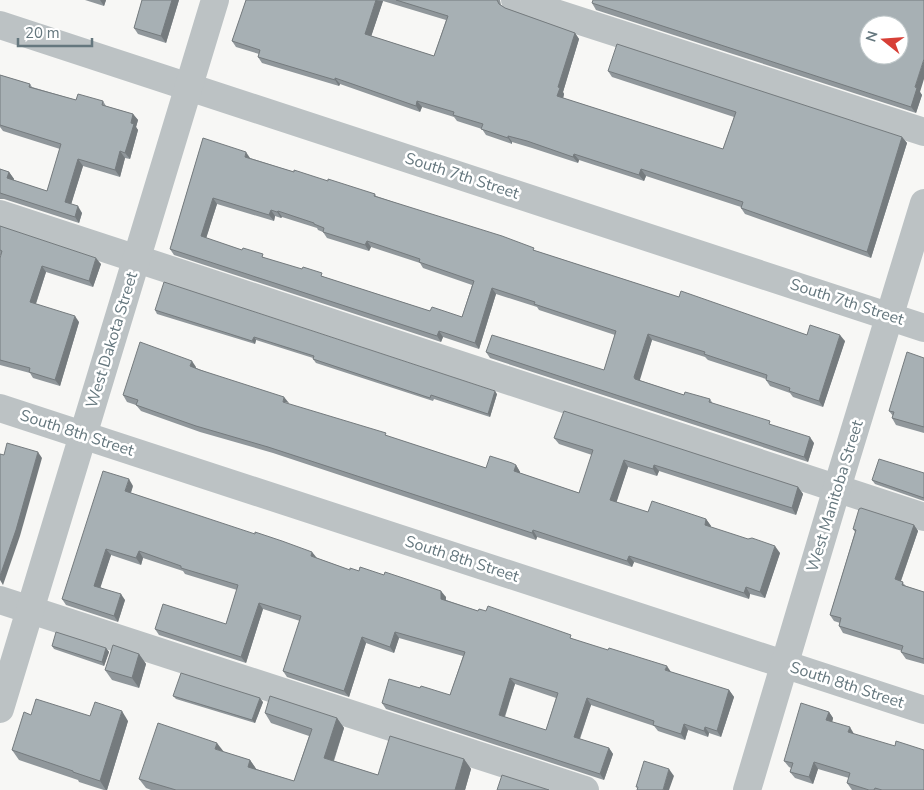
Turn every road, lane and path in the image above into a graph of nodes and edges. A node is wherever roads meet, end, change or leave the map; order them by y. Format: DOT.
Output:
graph roads {
  1 [pos="215,0"];
  2 [pos="515,0"];
  3 [pos="0,25"];
  4 [pos="188,86"];
  5 [pos="924,132"];
  6 [pos="924,203"];
  7 [pos="0,214"];
  8 [pos="136,259"];
  9 [pos="889,316"];
  10 [pos="924,328"];
  11 [pos="0,408"];
  12 [pos="83,435"];
  13 [pos="837,488"];
  14 [pos="924,516"];
  15 [pos="0,600"];
  16 [pos="30,610"];
  17 [pos="784,665"];
  18 [pos="0,709"];
  19 [pos="924,710"];
  20 [pos="585,790"];
  21 [pos="747,790"];
  1 -- 4 [label="street, West Dakota Street"];
  2 -- 5 [label="street"];
  3 -- 4 [label="street, South 7th Street"];
  4 -- 8 [label="street, West Dakota Street"];
  4 -- 9 [label="street, South 7th Street"];
  6 -- 9 [label="street, West Manitoba Street"];
  7 -- 8 [label="street"];
  8 -- 12 [label="street, West Dakota Street"];
  8 -- 13 [label="street"];
  9 -- 10 [label="street, South 7th Street"];
  9 -- 13 [label="street, West Manitoba Street"];
  11 -- 12 [label="street, South 8th Street"];
  12 -- 16 [label="street, West Dakota Street"];
  12 -- 17 [label="street, South 8th Street"];
  13 -- 14 [label="street"];
  13 -- 17 [label="street, West Manitoba Street"];
  15 -- 16 [label="street"];
  16 -- 18 [label="street, West Dakota Street"];
  16 -- 20 [label="street"];
  17 -- 19 [label="street, South 8th Street"];
  17 -- 21 [label="street, West Manitoba Street"];
}
